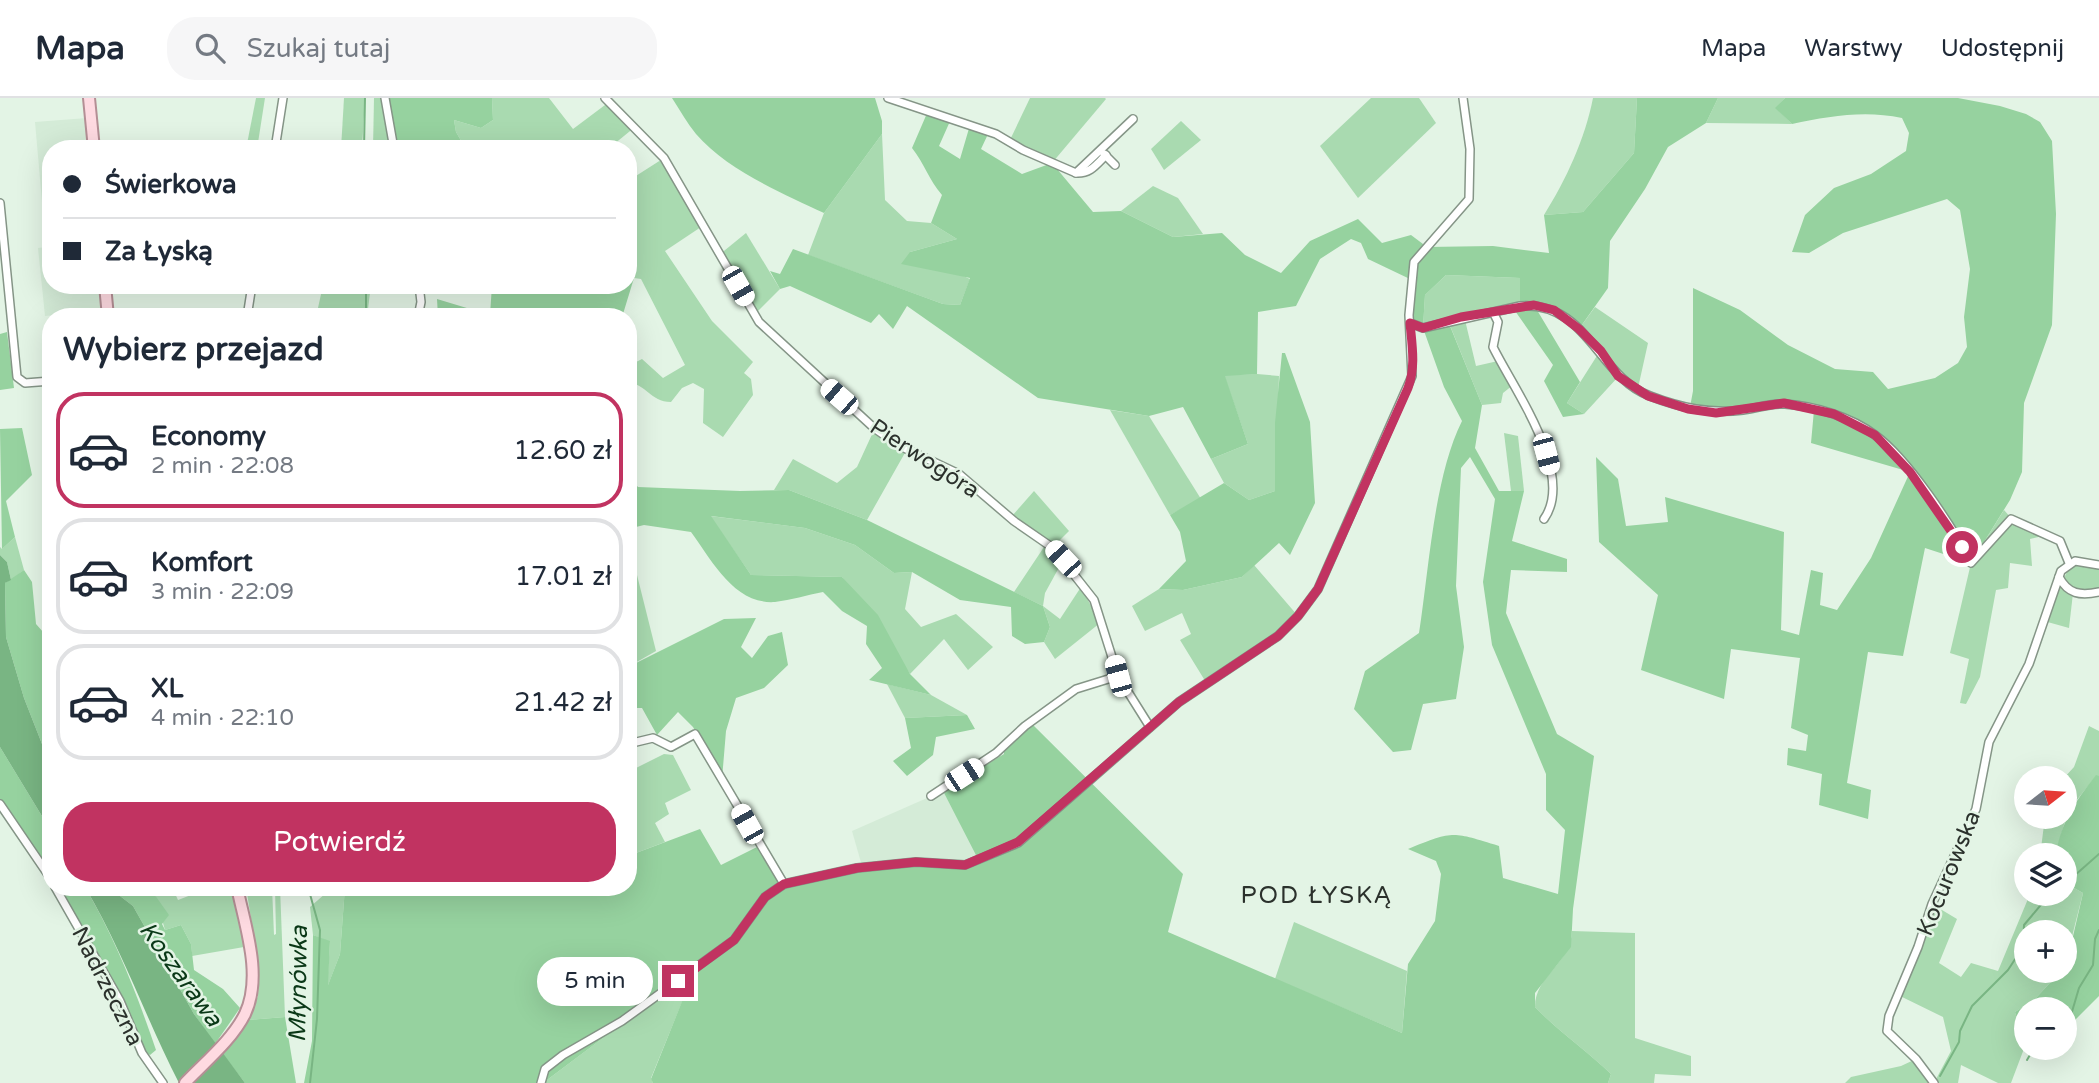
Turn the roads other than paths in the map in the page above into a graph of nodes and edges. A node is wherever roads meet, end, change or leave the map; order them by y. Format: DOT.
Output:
graph roads {
  1 [pos="89,98"];
  2 [pos="283,98"];
  3 [pos="385,98"];
  4 [pos="606,98"];
  5 [pos="888,98"];
  6 [pos="1463,98"];
  7 [pos="1133,119"];
  8 [pos="93,140"];
  9 [pos="276,140"];
  10 [pos="392,140"];
  11 [pos="1099,149"];
  12 [pos="1106,155"];
  13 [pos="1115,165"];
  14 [pos="1076,173"];
  15 [pos="0,203"];
  16 [pos="1494,314"];
  17 [pos="1410,323"];
  18 [pos="42,382"];
  19 [pos="1544,519"];
  20 [pos="2069,563"];
  21 [pos="2099,565"];
  22 [pos="2059,577"];
  23 [pos="2099,592"];
  24 [pos="1118,676"];
  25 [pos="1150,727"];
  26 [pos="637,742"];
  27 [pos="931,796"];
  28 [pos="0,804"];
  29 [pos="42,866"];
  30 [pos="784,884"];
  31 [pos="60,896"];
  32 [pos="239,896"];
  33 [pos="163,1083"];
  34 [pos="185,1083"];
  35 [pos="541,1083"];
  36 [pos="1934,1083"];
  1 -- 8 [label="main road"];
  2 -- 9 [label="street"];
  3 -- 10 [label="street"];
  4 -- 24 [label="street, Pierwogóra"];
  5 -- 14 [label="street"];
  6 -- 17 [label="street"];
  7 -- 11 [label="street"];
  11 -- 12 [label="street"];
  11 -- 14 [label="street"];
  12 -- 13 [label="street"];
  12 -- 14 [label="street"];
  15 -- 18 [label="street"];
  16 -- 17 [label="street"];
  16 -- 19 [label="street"];
  16 -- 20 [label="street"];
  17 -- 25 [label="street"];
  20 -- 21 [label="street"];
  20 -- 22 [label="street, Kocurowska"];
  22 -- 23 [label="street"];
  22 -- 36 [label="street, Kocurowska"];
  24 -- 25 [label="street, Pierwogóra"];
  24 -- 27 [label="street"];
  25 -- 30 [label="street"];
  26 -- 30 [label="street"];
  28 -- 29 [label="street"];
  30 -- 35 [label="street"];
  31 -- 33 [label="street, Nadrzeczna"];
  32 -- 34 [label="main road"];
}
